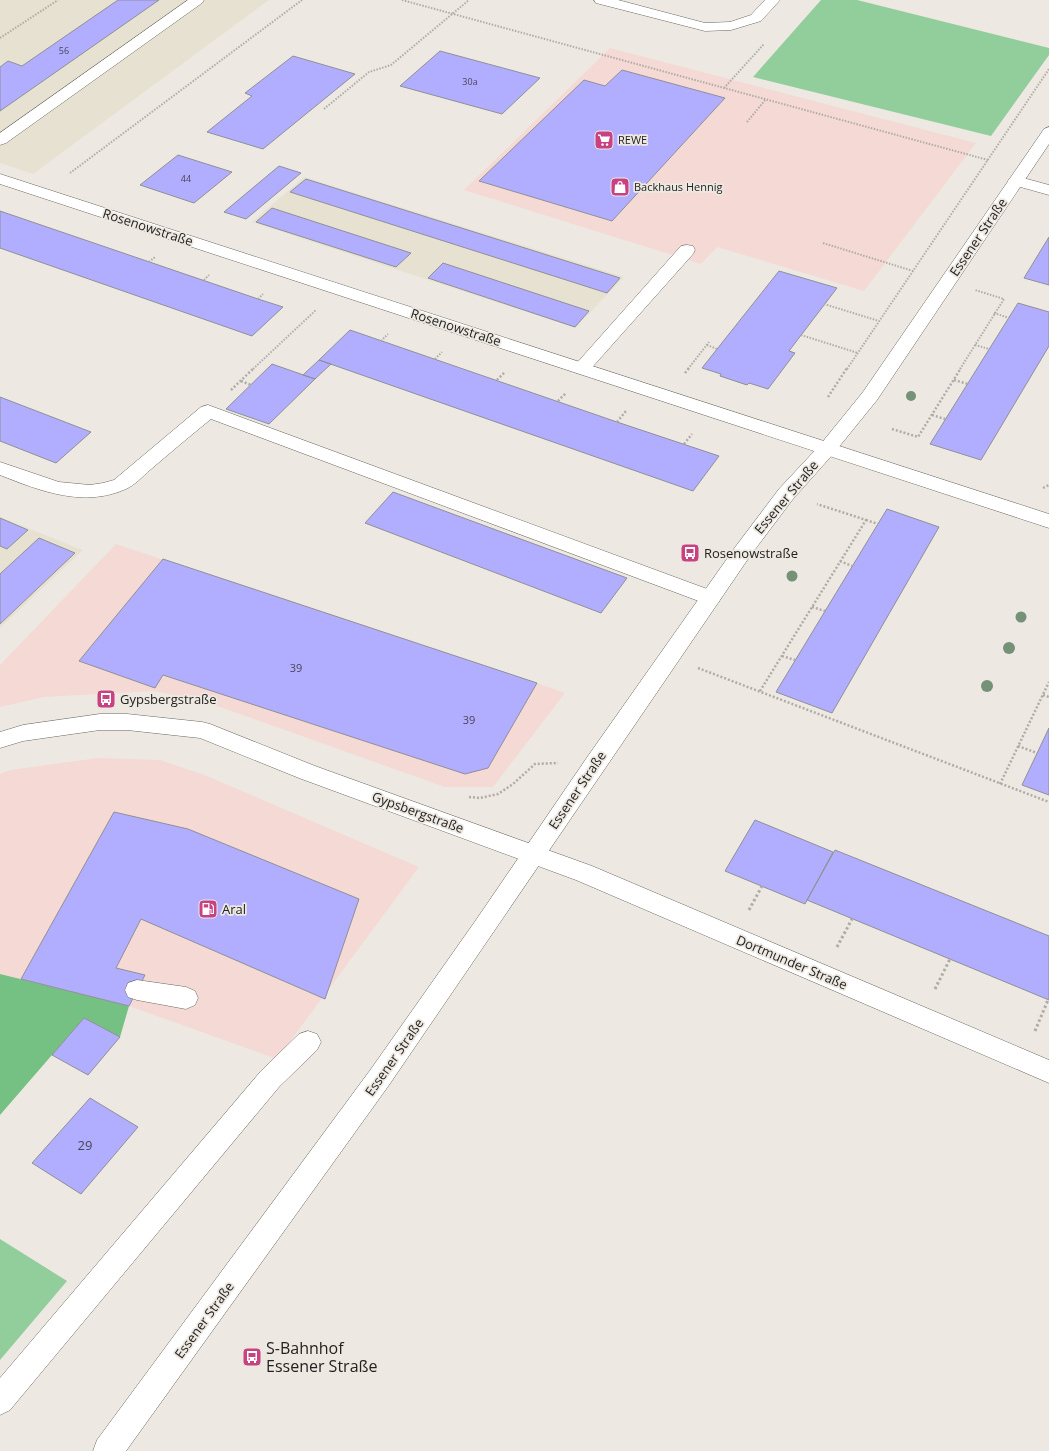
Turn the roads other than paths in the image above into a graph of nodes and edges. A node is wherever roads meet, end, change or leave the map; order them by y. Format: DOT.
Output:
graph roads {
  1 [pos="197,0"];
  2 [pos="602,0"];
  3 [pos="773,0"];
  4 [pos="1049,132"];
  5 [pos="0,140"];
  6 [pos="0,179"];
  7 [pos="1016,181"];
  8 [pos="1049,190"];
  9 [pos="687,250"];
  10 [pos="582,368"];
  11 [pos="827,449"];
  12 [pos="0,468"];
  13 [pos="1049,521"];
  14 [pos="711,598"];
  15 [pos="0,740"];
  16 [pos="533,855"];
  17 [pos="137,990"];
  18 [pos="186,998"];
  19 [pos="308,1042"];
  20 [pos="1049,1072"];
  21 [pos="0,1400"];
  22 [pos="108,1451"];
  1 -- 5 [label="street"];
  2 -- 3 [label="street"];
  4 -- 7 [label="street, Essener Straße"];
  6 -- 10 [label="street, Rosenowstraße"];
  7 -- 8 [label="street"];
  7 -- 11 [label="street, Essener Straße"];
  9 -- 10 [label="street"];
  10 -- 11 [label="street, Rosenowstraße"];
  11 -- 13 [label="street, Rosenowstraße"];
  11 -- 14 [label="street, Essener Straße"];
  12 -- 14 [label="street"];
  14 -- 16 [label="street, Essener Straße"];
  15 -- 16 [label="street, Gypsbergstraße"];
  16 -- 20 [label="street, Dortmunder Straße"];
  16 -- 22 [label="street, Essener Straße"];
  17 -- 18 [label="street"];
  19 -- 21 [label="street"];
}
